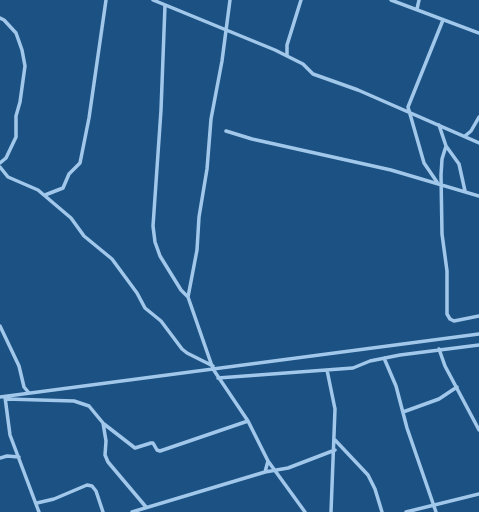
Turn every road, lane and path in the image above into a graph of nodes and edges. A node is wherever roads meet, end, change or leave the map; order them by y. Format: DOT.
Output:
graph roads {
  1 [pos="106,0"];
  2 [pos="153,0"];
  3 [pos="230,0"];
  4 [pos="301,0"];
  5 [pos="391,0"];
  6 [pos="419,0"];
  7 [pos="165,5"];
  8 [pos="417,9"];
  9 [pos="0,18"];
  10 [pos="444,20"];
  11 [pos="225,31"];
  12 [pos="479,33"];
  13 [pos="287,56"];
  14 [pos="409,113"];
  15 [pos="479,117"];
  16 [pos="439,125"];
  17 [pos="226,131"];
  18 [pos="465,136"];
  19 [pos="479,143"];
  20 [pos="446,146"];
  21 [pos="0,163"];
  22 [pos="0,167"];
  23 [pos="440,183"];
  24 [pos="465,192"];
  25 [pos="45,195"];
  26 [pos="479,196"];
  27 [pos="188,297"];
  28 [pos="479,316"];
  29 [pos="0,326"];
  30 [pos="479,334"];
  31 [pos="479,345"];
  32 [pos="440,349"];
  33 [pos="384,358"];
  34 [pos="213,367"];
  35 [pos="327,370"];
  36 [pos="218,378"];
  37 [pos="457,387"];
  38 [pos="29,393"];
  39 [pos="0,397"];
  40 [pos="5,398"];
  41 [pos="403,412"];
  42 [pos="248,421"];
  43 [pos="103,423"];
  44 [pos="479,430"];
  45 [pos="335,440"];
  46 [pos="335,450"];
  47 [pos="19,457"];
  48 [pos="0,458"];
  49 [pos="268,461"];
  50 [pos="275,470"];
  51 [pos="265,472"];
  52 [pos="479,494"];
  53 [pos="37,503"];
  54 [pos="434,505"];
  55 [pos="146,507"];
  56 [pos="39,512"];
  57 [pos="103,512"];
  58 [pos="132,512"];
  59 [pos="305,512"];
  60 [pos="331,512"];
  61 [pos="382,512"];
  62 [pos="406,512"];
  63 [pos="436,512"];
  1 -- 25 [label="street"];
  2 -- 7 [label="street"];
  3 -- 11 [label="street"];
  4 -- 13 [label="street"];
  5 -- 8 [label="street"];
  6 -- 8 [label="street"];
  7 -- 11 [label="street"];
  7 -- 27 [label="street"];
  8 -- 10 [label="street"];
  9 -- 21 [label="street"];
  10 -- 12 [label="street"];
  10 -- 14 [label="street"];
  11 -- 13 [label="street"];
  11 -- 27 [label="street"];
  13 -- 14 [label="street"];
  14 -- 16 [label="street"];
  14 -- 23 [label="street"];
  15 -- 18 [label="street"];
  16 -- 18 [label="street"];
  16 -- 20 [label="street"];
  17 -- 23 [label="street"];
  18 -- 19 [label="street"];
  20 -- 23 [label="street"];
  20 -- 24 [label="street"];
  22 -- 25 [label="street"];
  23 -- 24 [label="street"];
  23 -- 28 [label="street"];
  24 -- 26 [label="street"];
  25 -- 34 [label="street"];
  27 -- 34 [label="street"];
  29 -- 38 [label="street"];
  30 -- 34 [label="street"];
  31 -- 32 [label="street"];
  32 -- 33 [label="street"];
  32 -- 37 [label="street"];
  33 -- 35 [label="street"];
  33 -- 41 [label="street"];
  34 -- 36 [label="street"];
  34 -- 38 [label="street"];
  35 -- 36 [label="street"];
  35 -- 45 [label="street"];
  36 -- 42 [label="street"];
  37 -- 41 [label="street"];
  37 -- 44 [label="street"];
  38 -- 40 [label="street"];
  39 -- 40 [label="street"];
  40 -- 43 [label="street"];
  40 -- 47 [label="street"];
  41 -- 54 [label="street"];
  42 -- 43 [label="street"];
  42 -- 49 [label="street"];
  43 -- 55 [label="street"];
  45 -- 46 [label="street"];
  45 -- 61 [label="street"];
  46 -- 50 [label="street"];
  46 -- 60 [label="street"];
  47 -- 48 [label="street"];
  47 -- 53 [label="street"];
  49 -- 50 [label="street"];
  49 -- 51 [label="street"];
  50 -- 51 [label="street"];
  50 -- 59 [label="street"];
  51 -- 55 [label="street"];
  52 -- 54 [label="street"];
  53 -- 56 [label="street"];
  53 -- 57 [label="street"];
  54 -- 62 [label="street"];
  54 -- 63 [label="street"];
  55 -- 58 [label="street"];
}
